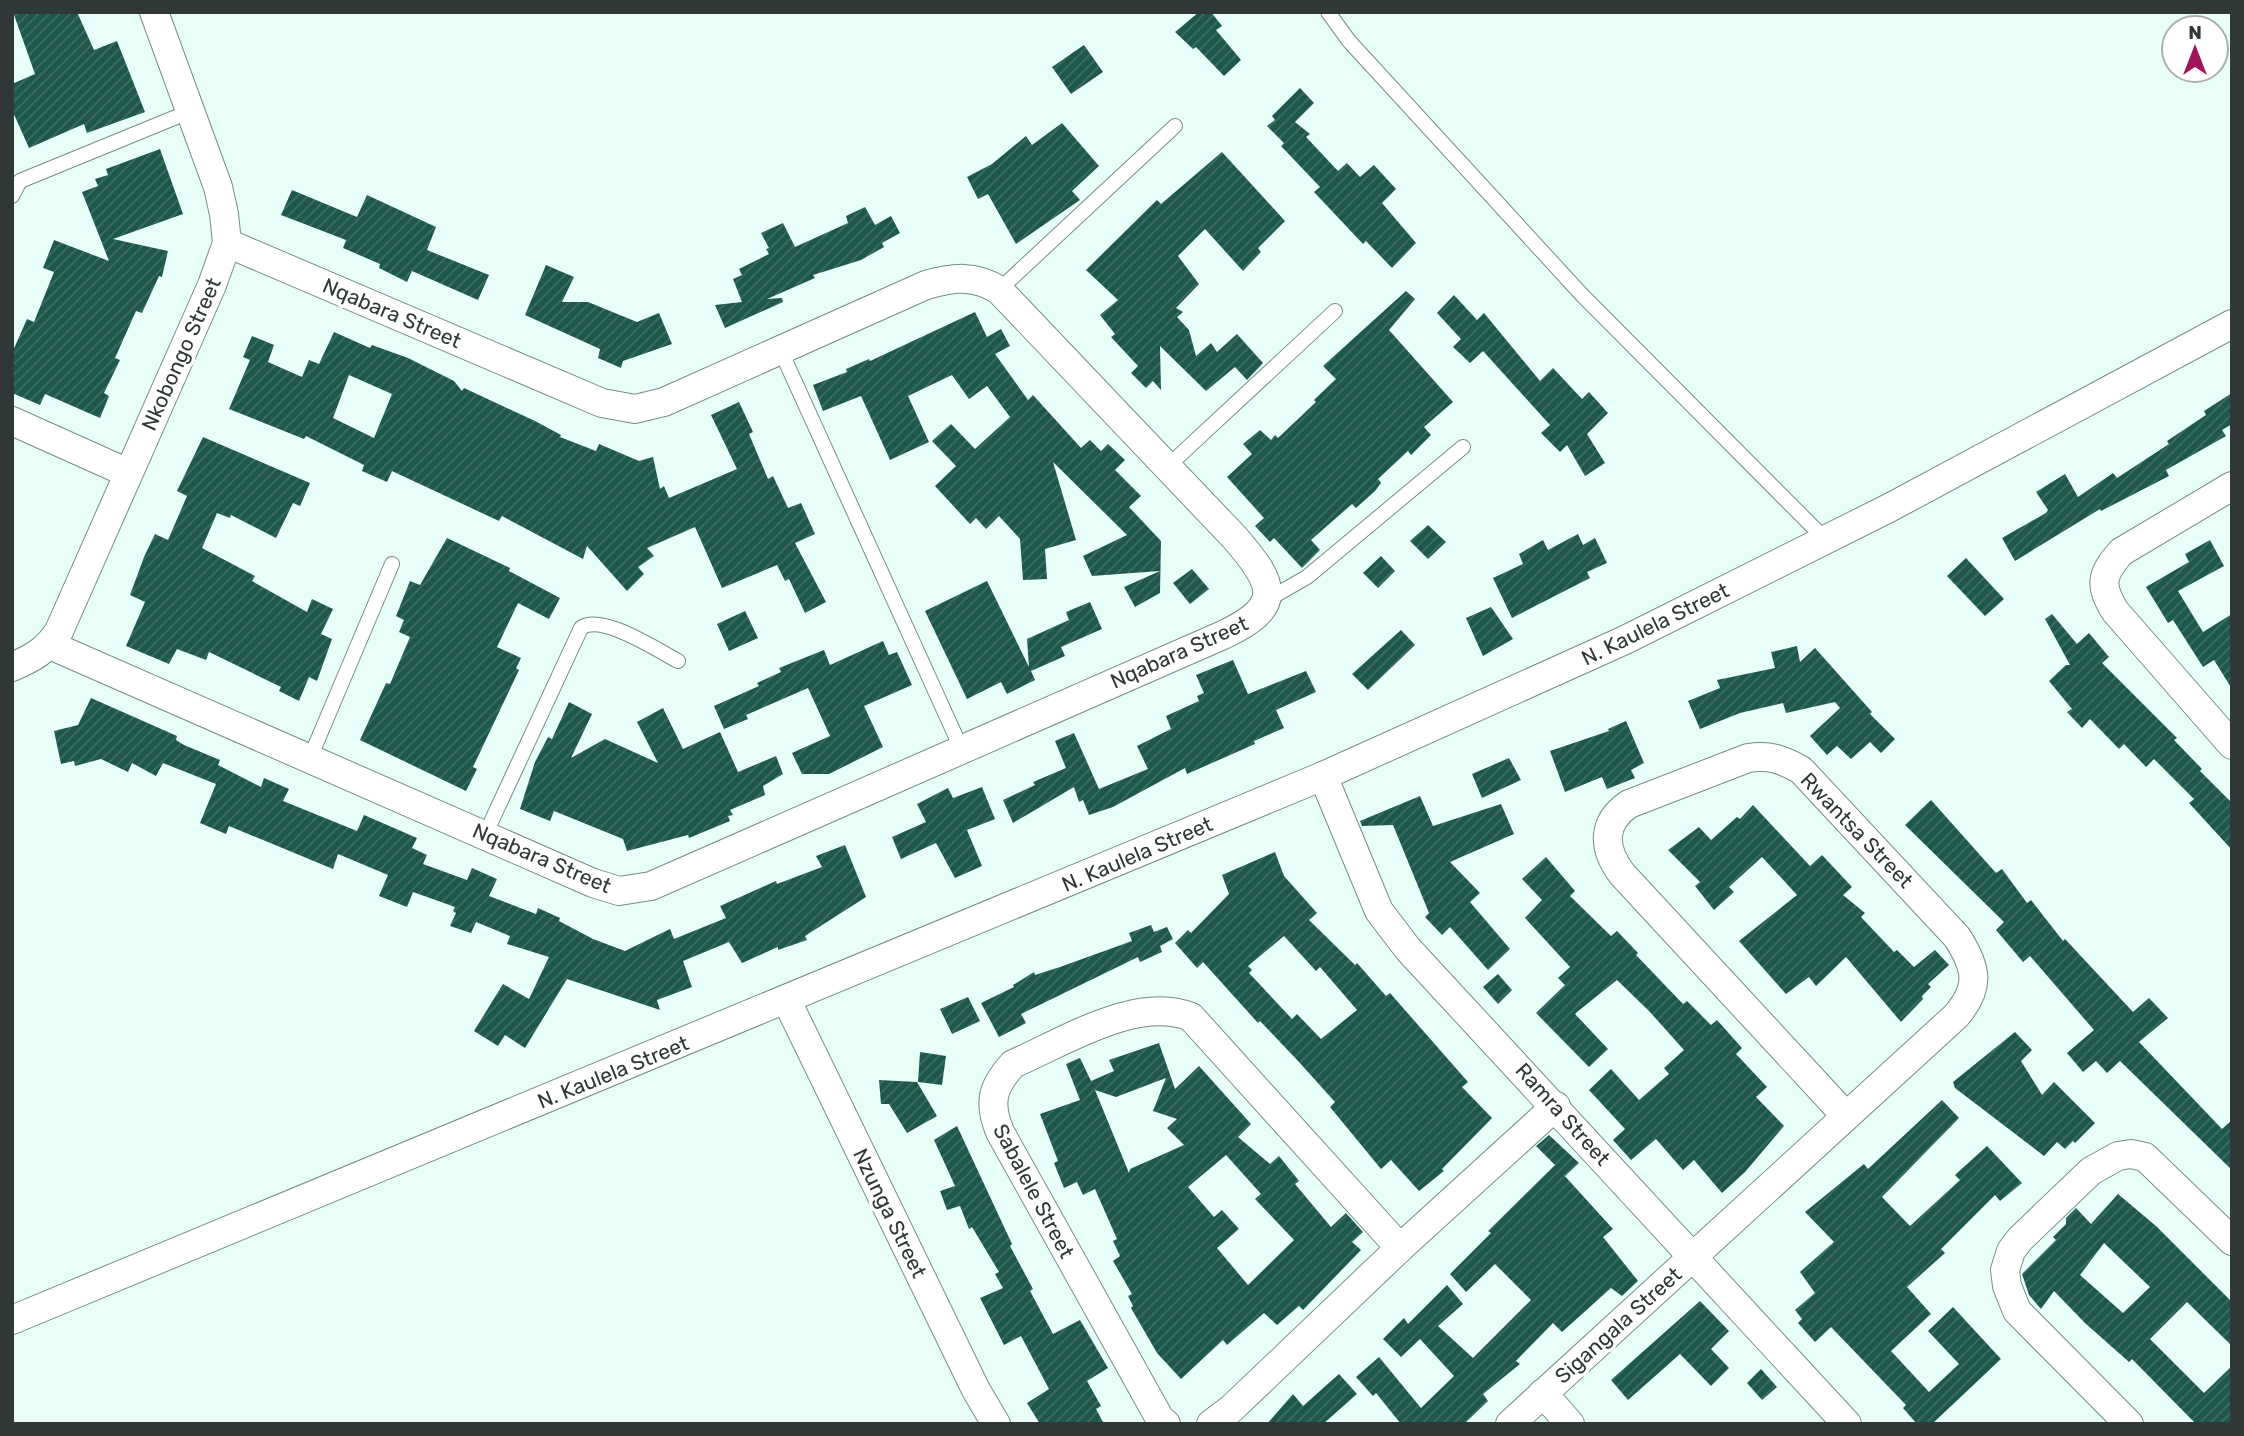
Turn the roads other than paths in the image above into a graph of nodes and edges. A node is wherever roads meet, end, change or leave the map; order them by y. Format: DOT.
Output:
graph roads {
  1 [pos="154,12"];
  2 [pos="1328,12"];
  3 [pos="191,111"];
  4 [pos="1175,126"];
  5 [pos="12,196"];
  6 [pos="227,243"];
  7 [pos="999,290"];
  8 [pos="1335,311"];
  9 [pos="2232,324"];
  10 [pos="780,349"];
  11 [pos="12,421"];
  12 [pos="1463,447"];
  13 [pos="1167,467"];
  14 [pos="128,473"];
  15 [pos="2232,486"];
  16 [pos="1826,540"];
  17 [pos="392,564"];
  18 [pos="1267,600"];
  19 [pos="50,645"];
  20 [pos="678,661"];
  21 [pos="12,667"];
  22 [pos="2230,738"];
  23 [pos="961,748"];
  24 [pos="310,758"];
  25 [pos="1323,776"];
  26 [pos="485,835"];
  27 [pos="787,1001"];
  28 [pos="1556,1106"];
  29 [pos="1846,1116"];
  30 [pos="2232,1241"];
  31 [pos="1400,1248"];
  32 [pos="1693,1258"];
  33 [pos="12,1320"];
  34 [pos="1543,1393"];
  35 [pos="996,1424"];
  36 [pos="1166,1424"];
  37 [pos="1210,1424"];
  38 [pos="1510,1424"];
  39 [pos="1570,1424"];
  40 [pos="1847,1424"];
  41 [pos="2129,1424"];
  1 -- 3 [label="street, Nkobongo Street"];
  2 -- 16 [label="lane"];
  3 -- 5 [label="lane"];
  3 -- 6 [label="street, Nkobongo Street"];
  4 -- 7 [label="lane"];
  6 -- 10 [label="street, Nqabara Street"];
  6 -- 14 [label="street, Nkobongo Street"];
  7 -- 10 [label="street, Nqabara Street"];
  7 -- 13 [label="street, Nqabara Street"];
  8 -- 13 [label="lane"];
  9 -- 16 [label="street, N. Kaulela Street"];
  10 -- 23 [label="lane"];
  11 -- 14 [label="street"];
  12 -- 18 [label="lane"];
  13 -- 18 [label="street, Nqabara Street"];
  14 -- 19 [label="street, Nkobongo Street"];
  15 -- 22 [label="street"];
  16 -- 25 [label="street, N. Kaulela Street"];
  17 -- 24 [label="lane"];
  18 -- 23 [label="street, Nqabara Street"];
  19 -- 21 [label="street"];
  19 -- 24 [label="street, Nqabara Street"];
  20 -- 26 [label="lane"];
  23 -- 26 [label="street, Nqabara Street"];
  24 -- 26 [label="street, Nqabara Street"];
  25 -- 27 [label="street, N. Kaulela Street"];
  25 -- 28 [label="street, Ramra Street"];
  27 -- 33 [label="street, N. Kaulela Street"];
  27 -- 35 [label="street, Nzunga Street"];
  28 -- 31 [label="street"];
  28 -- 32 [label="street, Ramra Street"];
  29 -- 29 [label="street, Rwantsa Street"];
  29 -- 32 [label="street, Rwantsa Street"];
  30 -- 41 [label="street"];
  31 -- 36 [label="street, Sabalele Street"];
  31 -- 37 [label="street"];
  32 -- 34 [label="street, Sigangala Street"];
  32 -- 40 [label="street, Ramra Street"];
  34 -- 38 [label="street, Sigangala Street"];
  34 -- 39 [label="street, Sigangala Street"];
}
